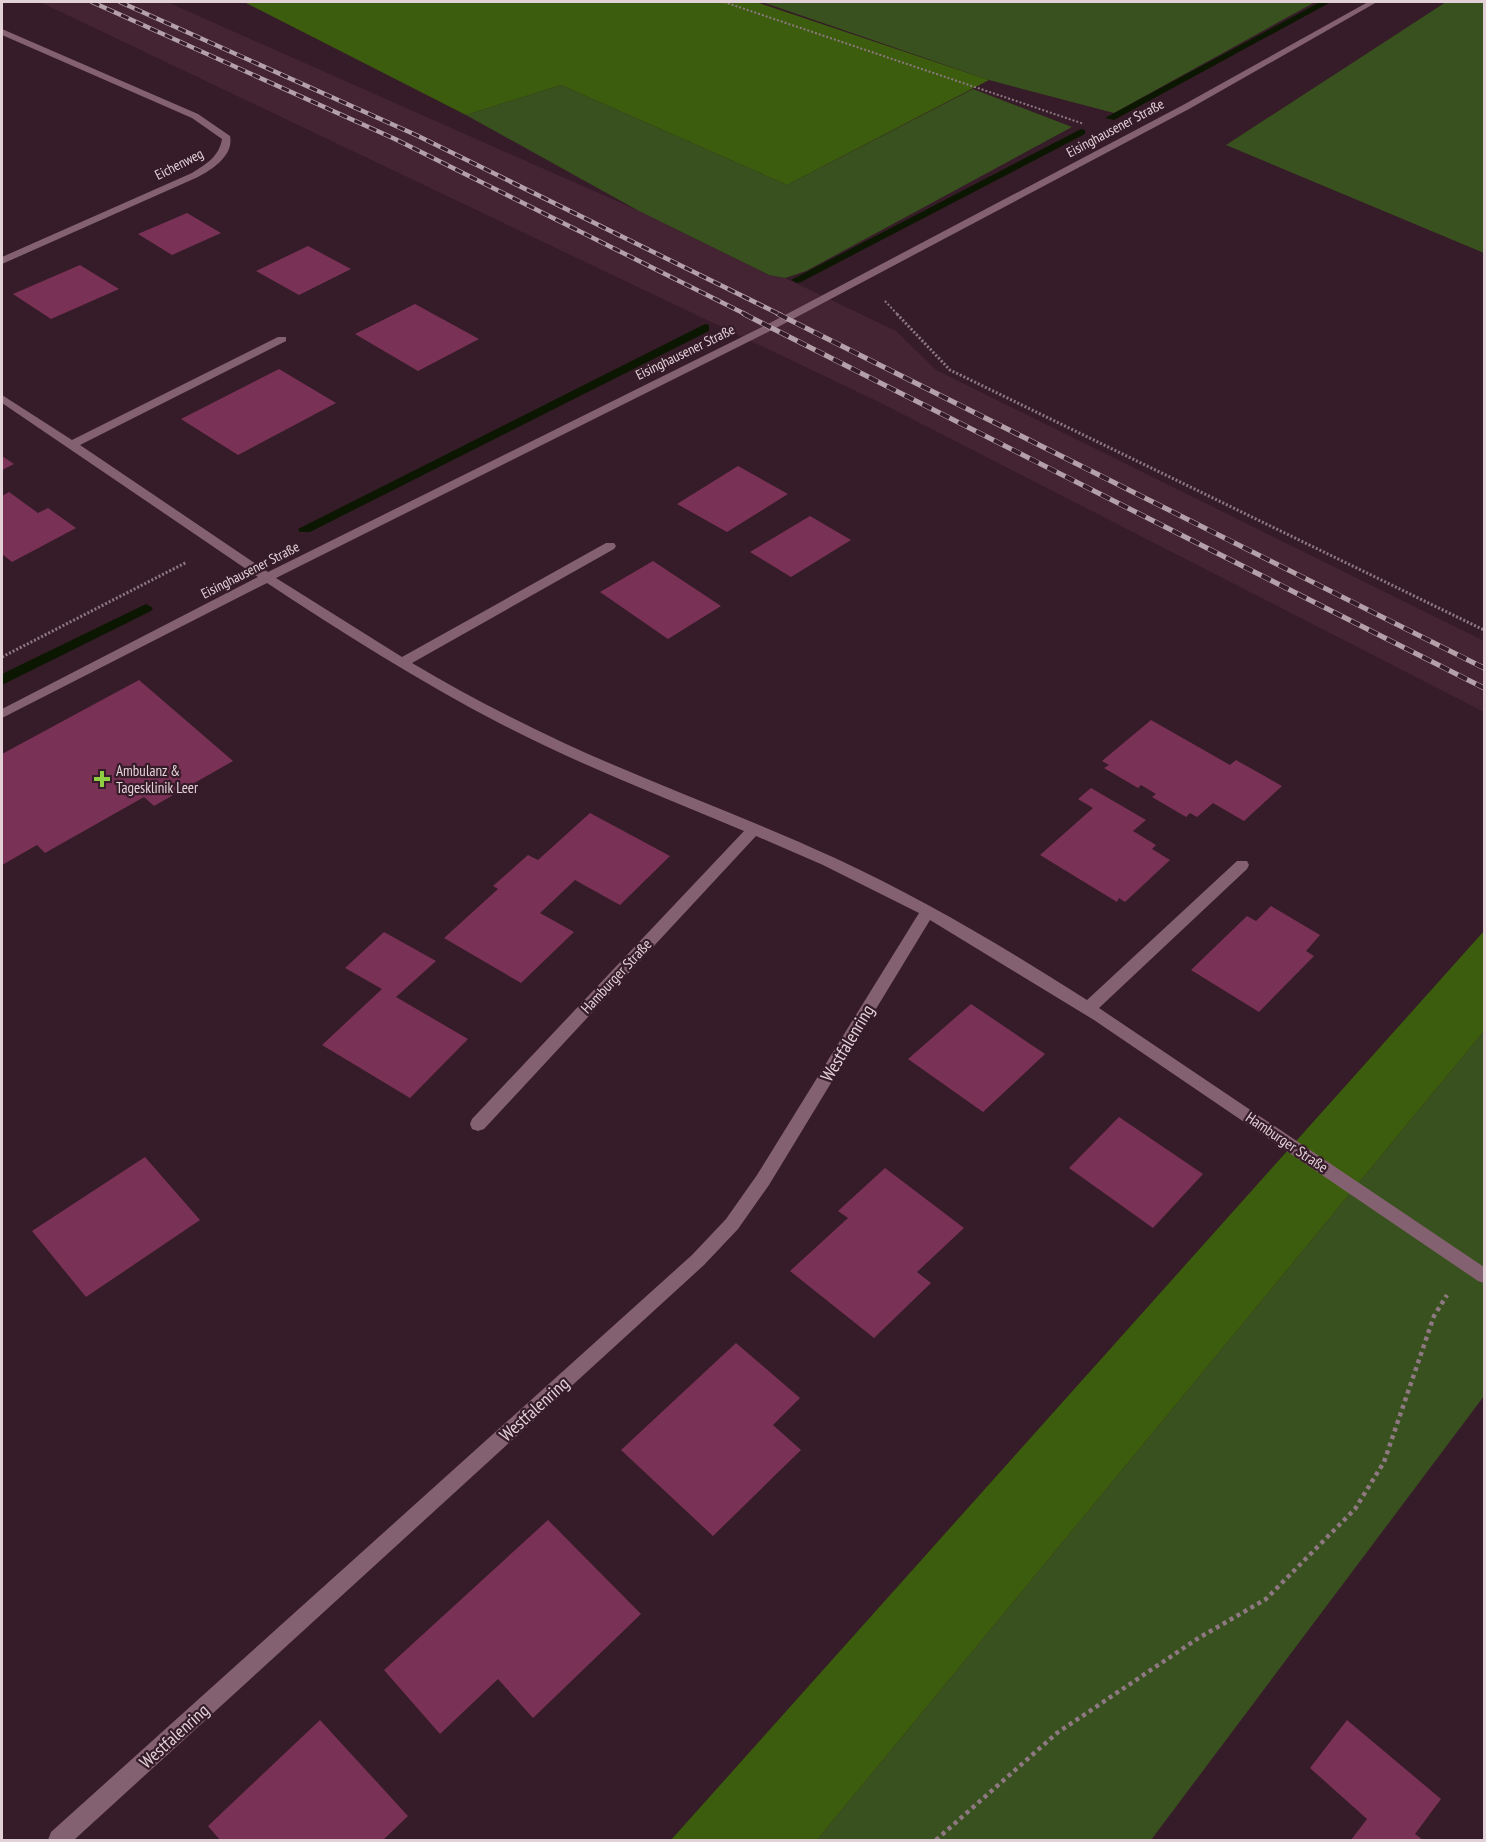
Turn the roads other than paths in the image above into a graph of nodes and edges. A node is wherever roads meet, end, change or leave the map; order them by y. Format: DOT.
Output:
graph roads {
  1 [pos="1373,2"];
  2 [pos="2,32"];
  3 [pos="2,261"];
  4 [pos="282,339"];
  5 [pos="2,398"];
  6 [pos="72,444"];
  7 [pos="610,546"];
  8 [pos="266,578"];
  9 [pos="403,662"];
  10 [pos="2,714"];
  11 [pos="754,829"];
  12 [pos="1242,865"];
  13 [pos="928,910"];
  14 [pos="1089,1008"];
  15 [pos="478,1124"];
  16 [pos="1478,1272"];
  17 [pos="59,1840"];
  1 -- 8 [label="street, Eisinghausener Straße"];
  2 -- 3 [label="street, Eichenweg"];
  4 -- 6 [label="street"];
  5 -- 6 [label="street"];
  6 -- 8 [label="street"];
  7 -- 9 [label="street"];
  8 -- 9 [label="street, Hamburger Straße"];
  8 -- 10 [label="street, Eisinghausener Straße"];
  9 -- 11 [label="street, Hamburger Straße"];
  11 -- 13 [label="street, Hamburger Straße"];
  11 -- 15 [label="street, Hamburger Straße"];
  12 -- 14 [label="street"];
  13 -- 14 [label="street, Hamburger Straße"];
  13 -- 17 [label="street, Westfalenring"];
  14 -- 16 [label="street, Hamburger Straße"];
}
